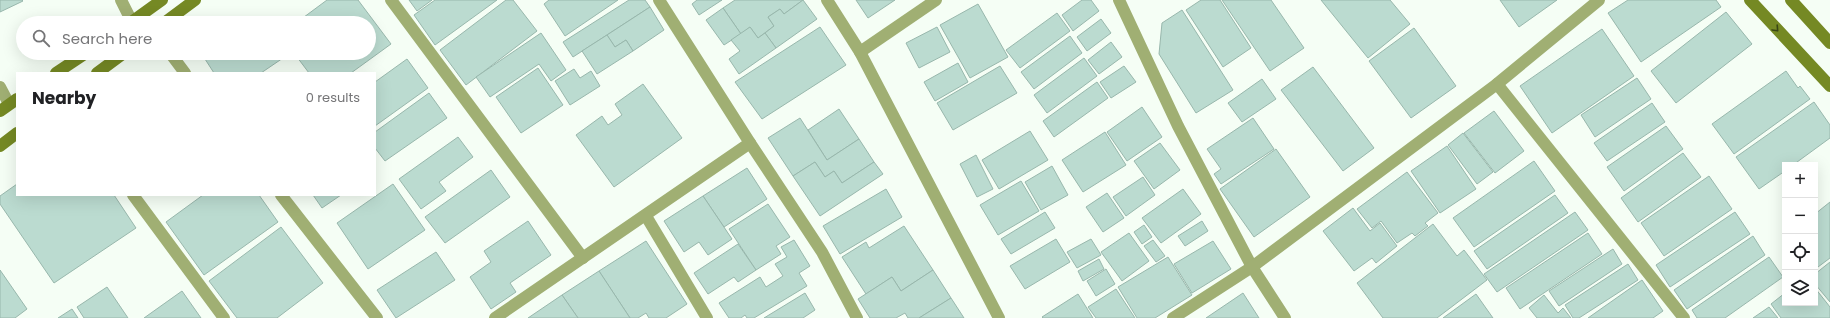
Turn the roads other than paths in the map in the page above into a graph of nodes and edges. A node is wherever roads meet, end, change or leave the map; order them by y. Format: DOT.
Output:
graph roads {
  1 [pos="121,0"];
  2 [pos="162,0"];
  3 [pos="195,0"];
  4 [pos="391,0"];
  5 [pos="659,0"];
  6 [pos="827,0"];
  7 [pos="936,0"];
  8 [pos="1119,0"];
  9 [pos="1599,0"];
  10 [pos="1750,0"];
  11 [pos="1791,0"];
  12 [pos="128,16"];
  13 [pos="139,16"];
  14 [pos="173,16"];
  15 [pos="1830,43"];
  16 [pos="860,52"];
  17 [pos="76,60"];
  18 [pos="115,60"];
  19 [pos="175,60"];
  20 [pos="58,72"];
  21 [pos="98,72"];
  22 [pos="184,72"];
  23 [pos="1496,84"];
  24 [pos="1830,86"];
  25 [pos="0,87"];
  26 [pos="9,105"];
  27 [pos="16,134"];
  28 [pos="750,144"];
  29 [pos="0,146"];
  30 [pos="134,196"];
  31 [pos="282,196"];
  32 [pos="646,216"];
  33 [pos="583,258"];
  34 [pos="1252,267"];
  35 [pos="224,318"];
  36 [pos="377,318"];
  37 [pos="496,318"];
  38 [pos="706,318"];
  39 [pos="857,318"];
  40 [pos="999,318"];
  41 [pos="1173,318"];
  42 [pos="1285,318"];
  43 [pos="1684,318"];
  1 -- 12 [label="street"];
  2 -- 13 [label="main road"];
  3 -- 14 [label="main road"];
  4 -- 33 [label="street"];
  5 -- 28 [label="street"];
  6 -- 16 [label="street"];
  7 -- 16 [label="street"];
  8 -- 34 [label="street"];
  9 -- 23 [label="street"];
  10 -- 24 [label="main road, one-way"];
  11 -- 15 [label="main road"];
  16 -- 40 [label="street"];
  17 -- 20 [label="main road"];
  18 -- 21 [label="main road"];
  19 -- 22 [label="street"];
  23 -- 34 [label="street"];
  23 -- 43 [label="street"];
  25 -- 26 [label="street"];
  27 -- 29 [label="main road"];
  28 -- 32 [label="street"];
  28 -- 39 [label="street"];
  30 -- 35 [label="street"];
  31 -- 36 [label="street"];
  32 -- 33 [label="street"];
  32 -- 38 [label="street"];
  33 -- 37 [label="street"];
  34 -- 41 [label="street"];
  34 -- 42 [label="street"];
}
